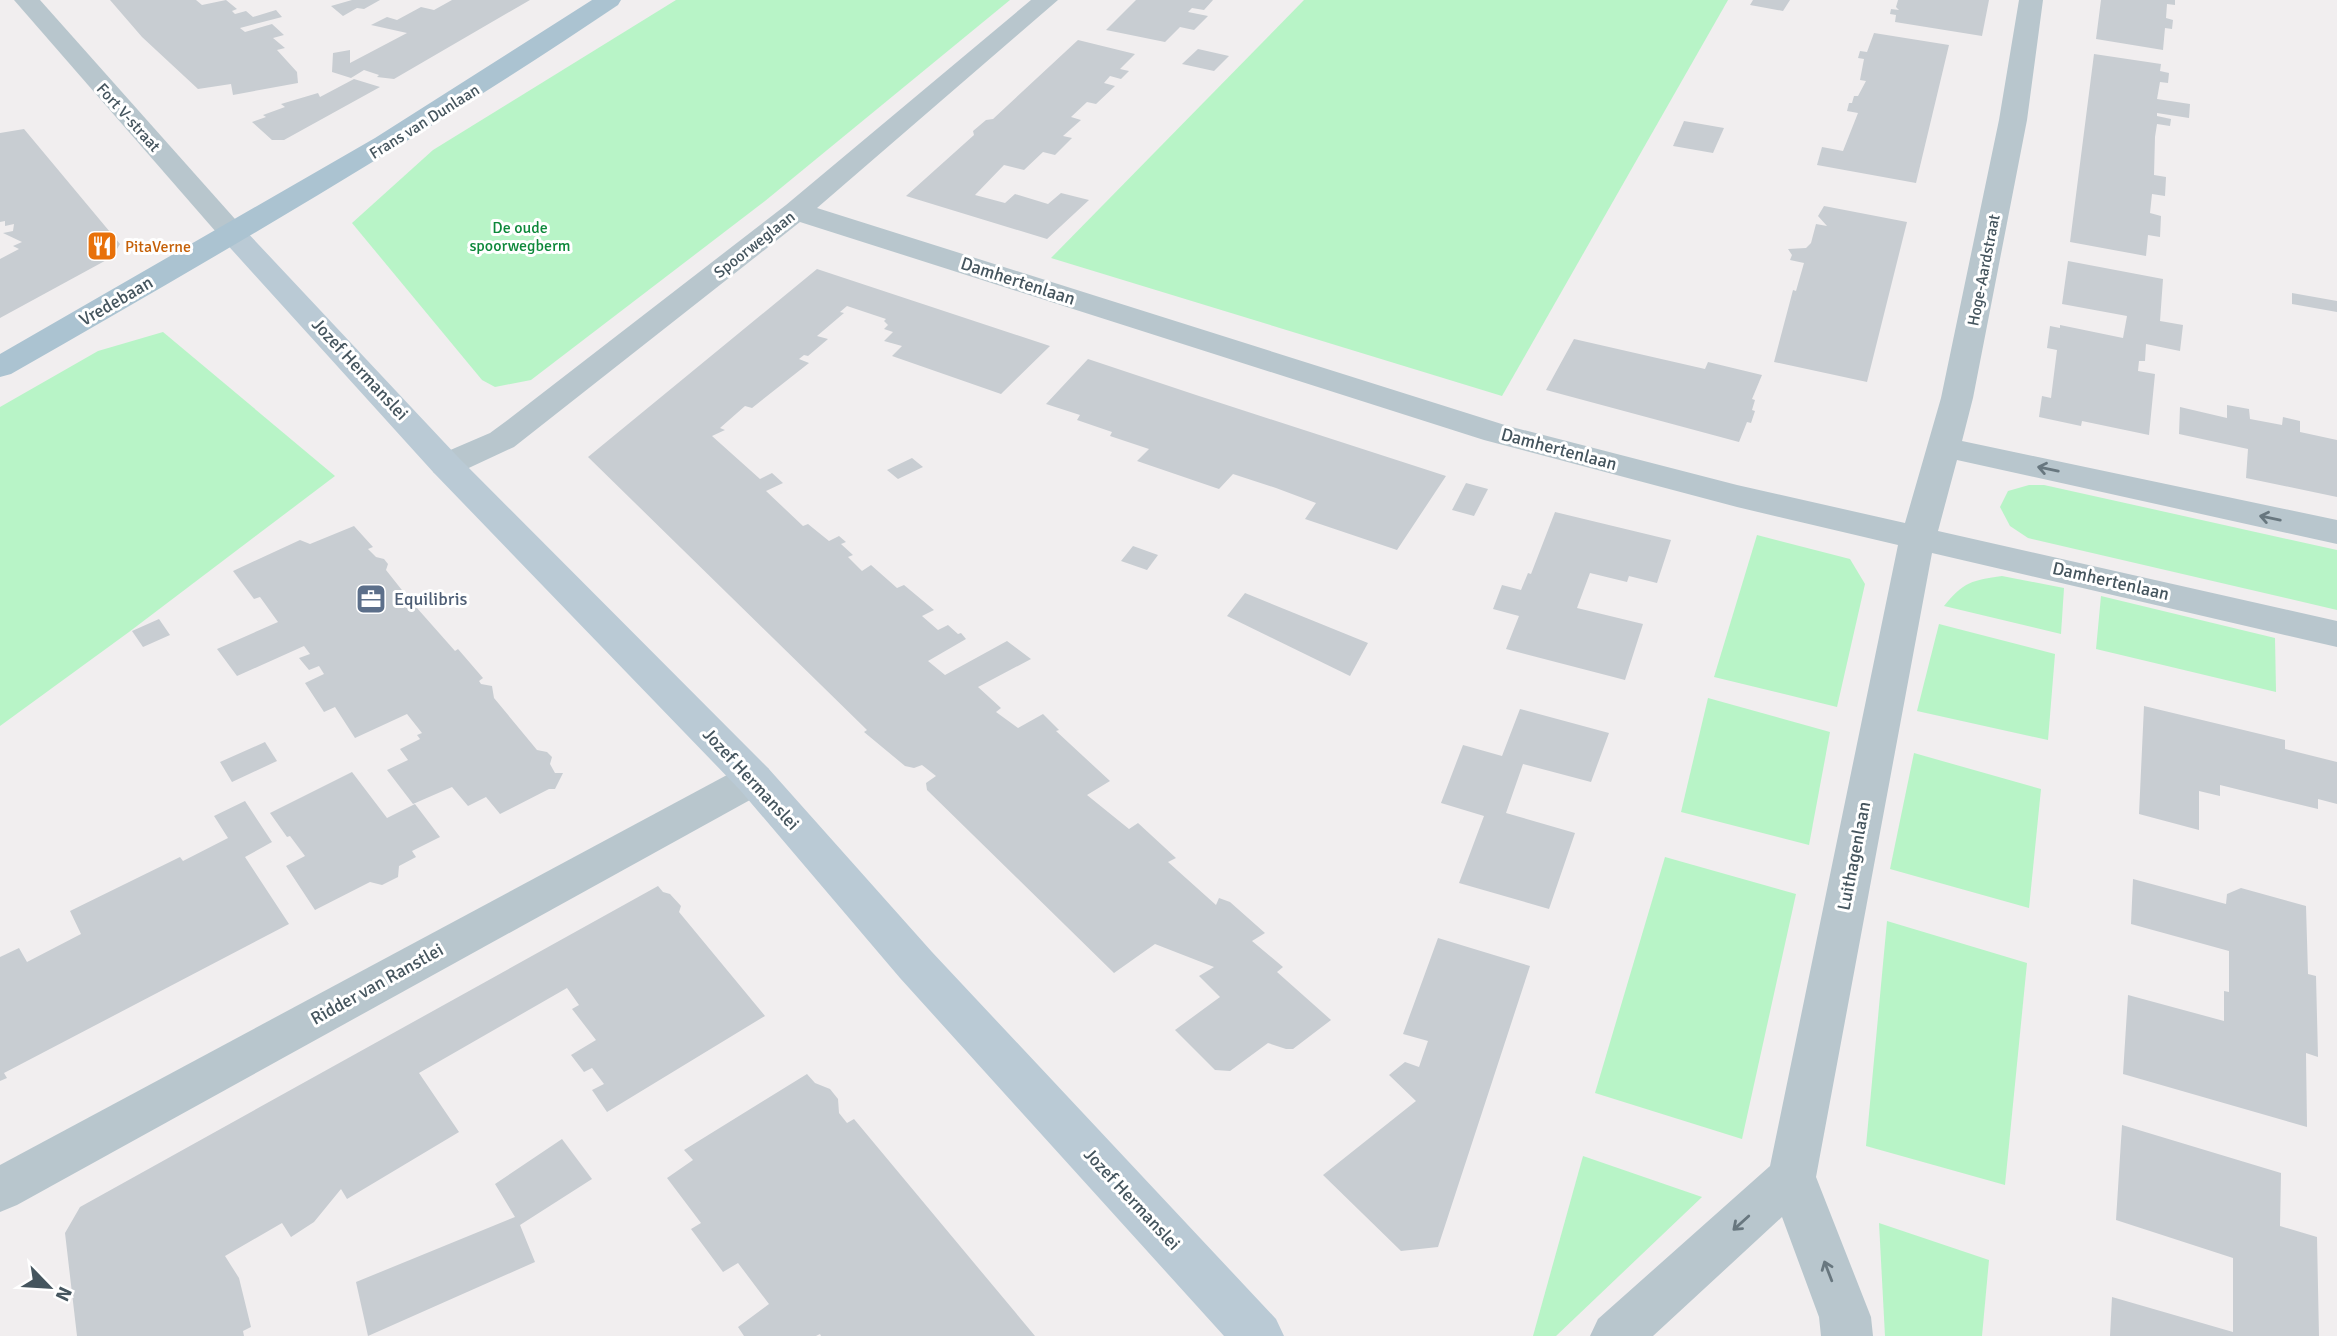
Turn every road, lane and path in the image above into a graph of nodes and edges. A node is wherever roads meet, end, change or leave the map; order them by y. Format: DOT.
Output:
graph roads {
  1 [pos="26,0"];
  2 [pos="609,0"];
  3 [pos="1046,0"];
  4 [pos="2031,0"];
  5 [pos="796,211"];
  6 [pos="233,233"];
  7 [pos="0,368"];
  8 [pos="1943,447"];
  9 [pos="446,465"];
  10 [pos="2337,532"];
  11 [pos="1917,536"];
  12 [pos="2337,634"];
  13 [pos="754,779"];
  14 [pos="1792,1177"];
  15 [pos="0,1190"];
  16 [pos="1258,1336"];
  17 [pos="1616,1336"];
  18 [pos="1847,1336"];
  1 -- 6 [label="street, Fort V-straat"];
  2 -- 6 [label="main road, Frans van Dunlaan"];
  3 -- 5 [label="street, Spoorweglaan"];
  4 -- 8 [label="street, Hoge-Aardstraat"];
  5 -- 9 [label="street, Spoorweglaan"];
  5 -- 11 [label="street, Damhertenlaan"];
  6 -- 7 [label="main road, Vredebaan"];
  6 -- 9 [label="street, Jozef Hermanslei"];
  10 -- 8 [label="street, one-way"];
  8 -- 11 [label="street, Hoge-Aardstraat"];
  9 -- 13 [label="street, Jozef Hermanslei"];
  11 -- 12 [label="street, Damhertenlaan"];
  11 -- 14 [label="street, Luithagenlaan"];
  13 -- 15 [label="street, Ridder van Ranstlei"];
  13 -- 16 [label="street, Jozef Hermanslei"];
  14 -- 17 [label="street, one-way"];
  18 -- 14 [label="street, one-way"];
}
